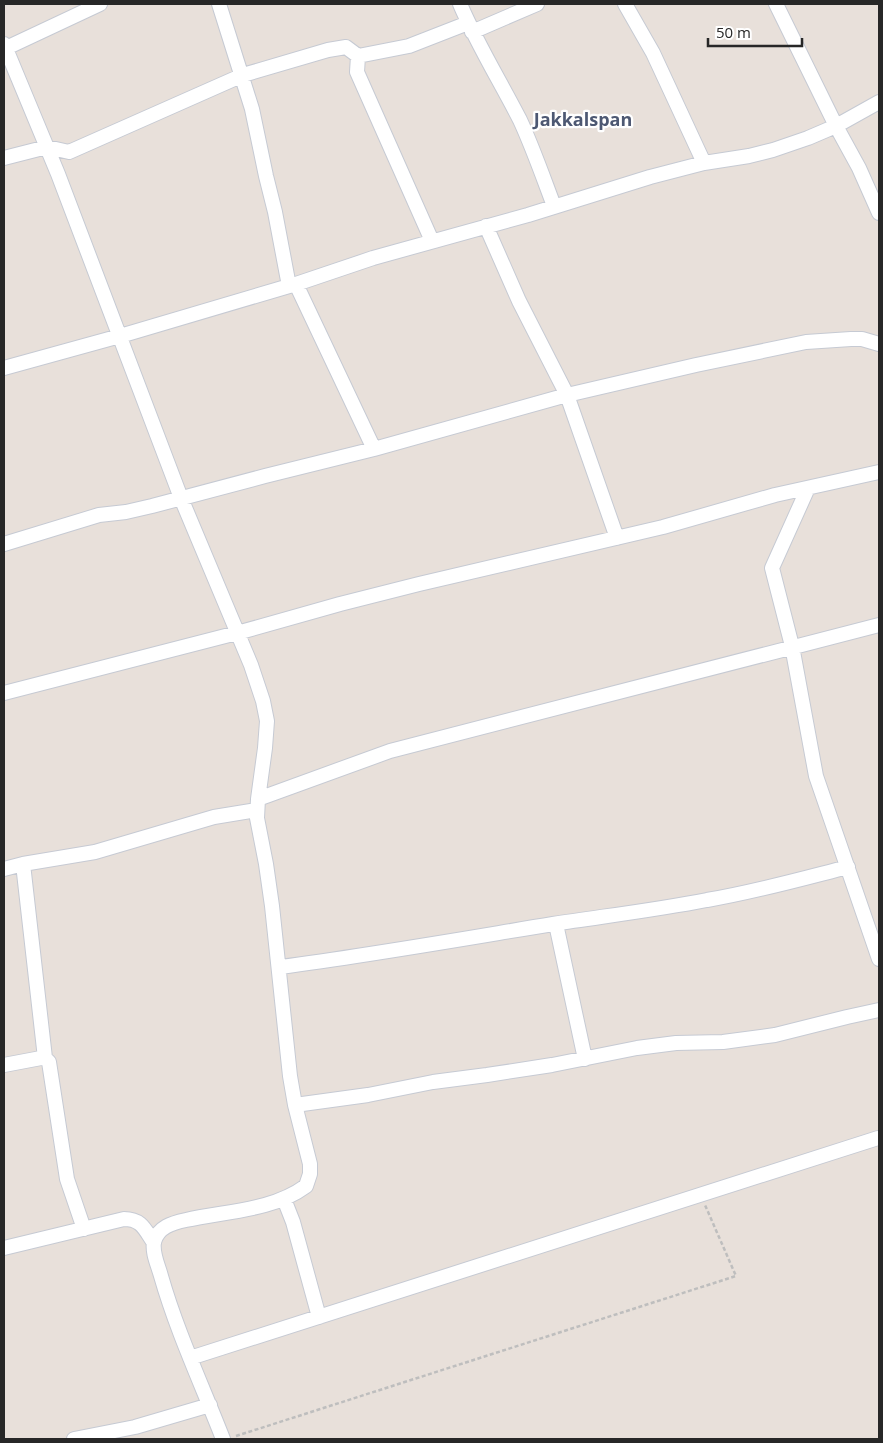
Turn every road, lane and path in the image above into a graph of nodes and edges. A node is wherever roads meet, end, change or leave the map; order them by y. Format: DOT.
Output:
graph roads {
  1 [pos="100,4"];
  2 [pos="219,4"];
  3 [pos="460,4"];
  4 [pos="537,4"];
  5 [pos="625,4"];
  6 [pos="776,4"];
  7 [pos="470,28"];
  8 [pos="4,47"];
  9 [pos="358,56"];
  10 [pos="243,75"];
  11 [pos="879,102"];
  12 [pos="836,126"];
  13 [pos="47,147"];
  14 [pos="4,158"];
  15 [pos="704,162"];
  16 [pos="554,206"];
  17 [pos="879,213"];
  18 [pos="486,226"];
  19 [pos="432,241"];
  20 [pos="292,285"];
  21 [pos="120,336"];
  22 [pos="879,344"];
  23 [pos="4,368"];
  24 [pos="567,395"];
  25 [pos="374,449"];
  26 [pos="879,472"];
  27 [pos="808,488"];
  28 [pos="181,498"];
  29 [pos="617,538"];
  30 [pos="4,544"];
  31 [pos="879,625"];
  32 [pos="237,633"];
  33 [pos="792,646"];
  34 [pos="4,693"];
  35 [pos="258,804"];
  36 [pos="23,864"];
  37 [pos="848,866"];
  38 [pos="4,869"];
  39 [pos="556,924"];
  40 [pos="879,959"];
  41 [pos="280,967"];
  42 [pos="879,1010"];
  43 [pos="45,1058"];
  44 [pos="585,1059"];
  45 [pos="4,1065"];
  46 [pos="295,1105"];
  47 [pos="878,1138"];
  48 [pos="700,1194"];
  49 [pos="284,1198"];
  50 [pos="84,1229"];
  51 [pos="154,1244"];
  52 [pos="4,1248"];
  53 [pos="319,1317"];
  54 [pos="190,1358"];
  55 [pos="210,1405"];
  56 [pos="229,1438"];
  57 [pos="74,1439"];
  1 -- 8 [label="street"];
  2 -- 10 [label="street"];
  3 -- 7 [label="street"];
  4 -- 7 [label="street"];
  5 -- 15 [label="street"];
  6 -- 12 [label="street"];
  7 -- 9 [label="street"];
  7 -- 16 [label="street"];
  8 -- 13 [label="street"];
  9 -- 10 [label="street"];
  9 -- 19 [label="street"];
  10 -- 13 [label="street"];
  10 -- 20 [label="street"];
  11 -- 12 [label="street"];
  12 -- 15 [label="street"];
  12 -- 17 [label="street"];
  13 -- 14 [label="street"];
  13 -- 21 [label="street"];
  15 -- 16 [label="street"];
  16 -- 18 [label="street"];
  18 -- 19 [label="street"];
  18 -- 24 [label="street"];
  19 -- 20 [label="street"];
  20 -- 21 [label="street"];
  20 -- 25 [label="street"];
  21 -- 23 [label="street"];
  21 -- 28 [label="street"];
  22 -- 24 [label="street"];
  24 -- 25 [label="street"];
  24 -- 29 [label="street"];
  25 -- 28 [label="street"];
  26 -- 27 [label="street"];
  27 -- 29 [label="street"];
  27 -- 33 [label="street"];
  28 -- 30 [label="street"];
  28 -- 32 [label="street"];
  29 -- 32 [label="street"];
  31 -- 33 [label="street"];
  32 -- 34 [label="street"];
  32 -- 35 [label="street"];
  33 -- 35 [label="street"];
  33 -- 37 [label="street"];
  35 -- 36 [label="street"];
  35 -- 41 [label="street"];
  36 -- 38 [label="street"];
  36 -- 43 [label="street"];
  37 -- 39 [label="street"];
  37 -- 40 [label="street"];
  39 -- 41 [label="street"];
  39 -- 44 [label="street"];
  41 -- 46 [label="street"];
  42 -- 44 [label="street"];
  43 -- 45 [label="street"];
  43 -- 50 [label="street"];
  44 -- 46 [label="street"];
  46 -- 49 [label="street"];
  47 -- 48 [label="street"];
  48 -- 53 [label="street"];
  48 -- 56 [label="path"];
  49 -- 51 [label="street"];
  49 -- 53 [label="street"];
  50 -- 51 [label="street"];
  50 -- 52 [label="street"];
  51 -- 54 [label="street"];
  53 -- 54 [label="street"];
  54 -- 55 [label="street"];
  55 -- 56 [label="street"];
  55 -- 57 [label="street"];
}
